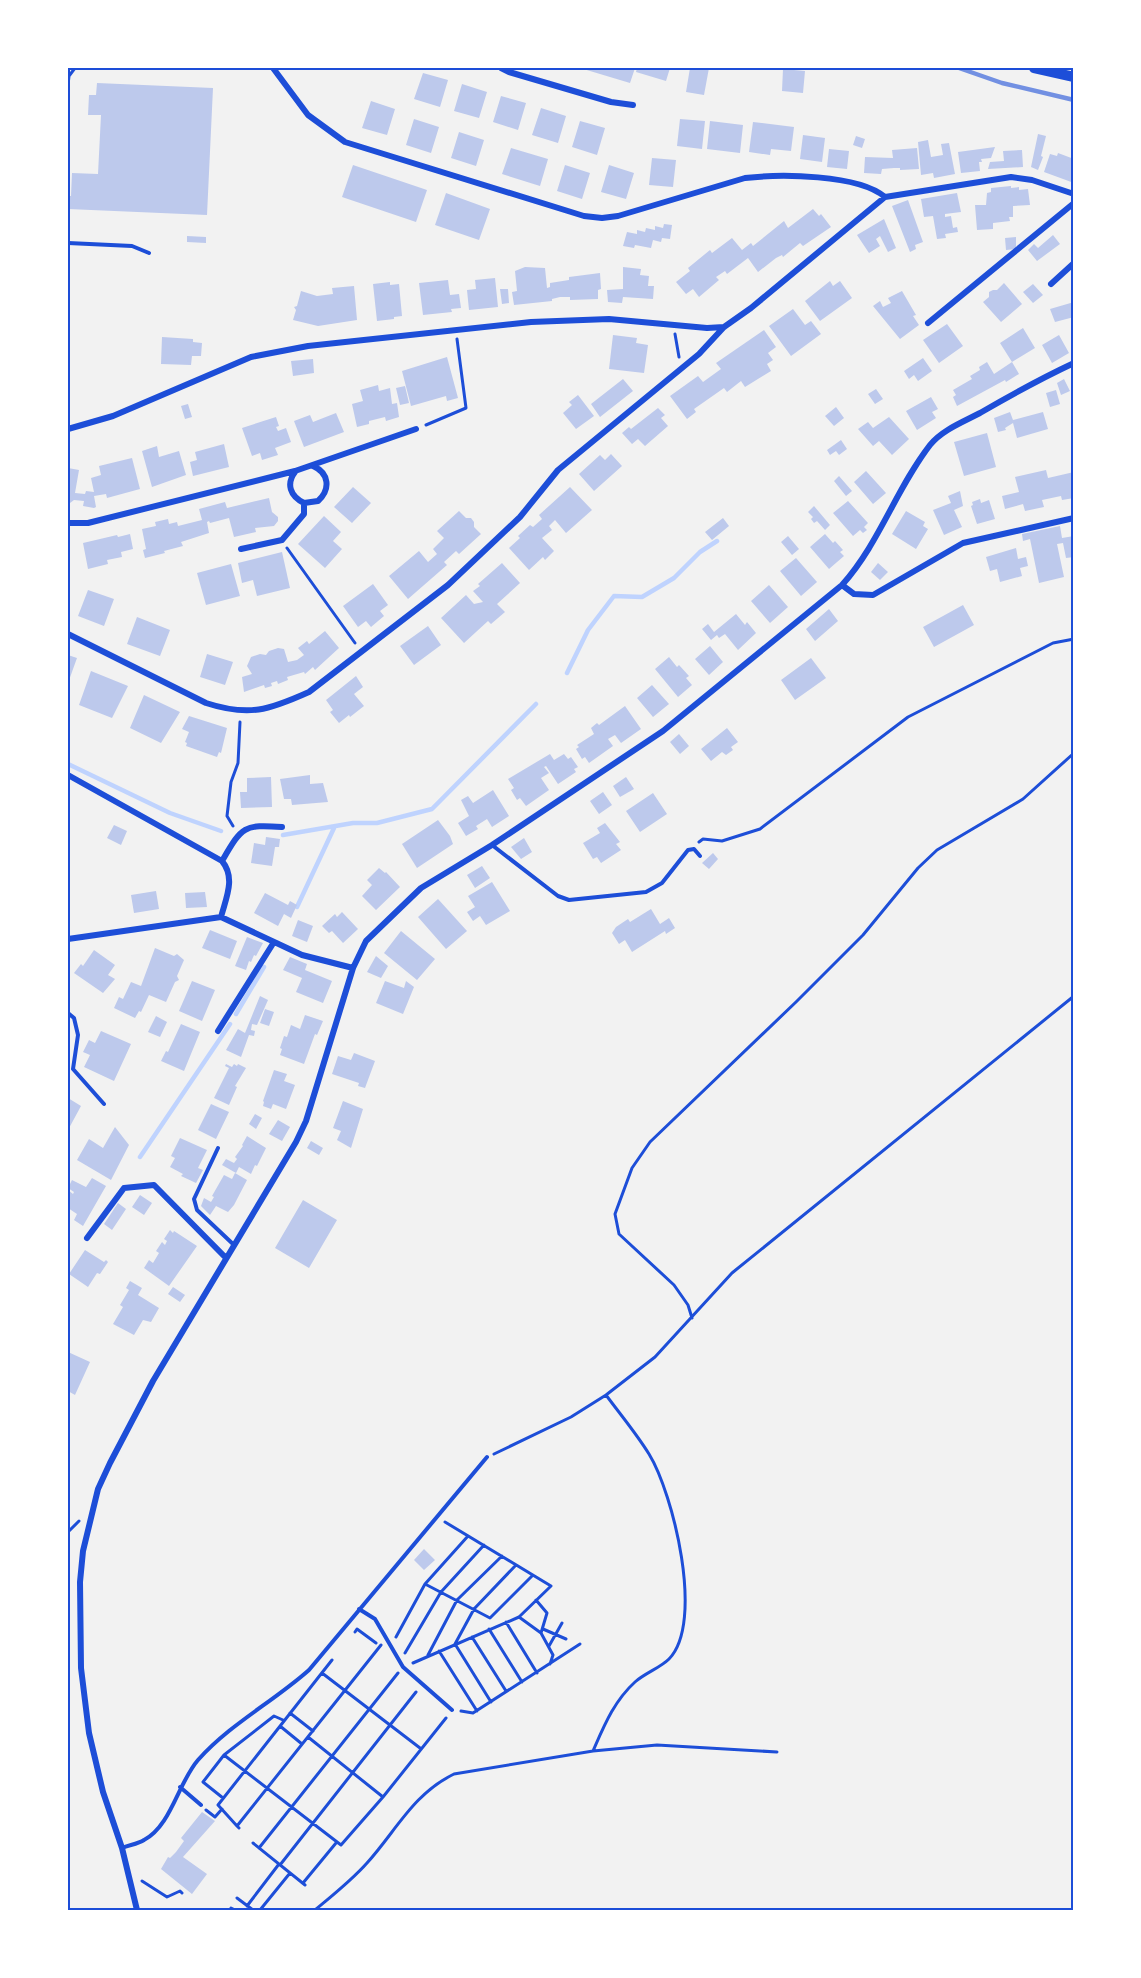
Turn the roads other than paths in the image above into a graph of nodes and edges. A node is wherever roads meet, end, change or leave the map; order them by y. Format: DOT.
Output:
graph roads {
  1 [pos="273,68"];
  2 [pos="501,68"];
  3 [pos="1034,68"];
  4 [pos="1074,77"];
  5 [pos="633,105"];
  6 [pos="1074,194"];
  7 [pos="885,197"];
  8 [pos="1074,203"];
  9 [pos="68,243"];
  10 [pos="149,253"];
  11 [pos="1074,263"];
  12 [pos="1051,284"];
  13 [pos="928,323"];
  14 [pos="724,327"];
  15 [pos="1074,363"];
  16 [pos="68,429"];
  17 [pos="416,429"];
  18 [pos="313,466"];
  19 [pos="295,471"];
  20 [pos="304,503"];
  21 [pos="1074,518"];
  22 [pos="68,523"];
  23 [pos="282,540"];
  24 [pos="286,546"];
  25 [pos="241,549"];
  26 [pos="842,585"];
  27 [pos="68,634"];
  28 [pos="68,775"];
  29 [pos="282,827"];
  30 [pos="492,845"];
  31 [pos="700,856"];
  32 [pos="222,861"];
  33 [pos="221,917"];
  34 [pos="68,939"];
  35 [pos="274,942"];
  36 [pos="353,968"];
  37 [pos="68,1013"];
  38 [pos="218,1030"];
  39 [pos="104,1104"];
  40 [pos="218,1148"];
  41 [pos="87,1238"];
  42 [pos="234,1245"];
  43 [pos="226,1258"];
  44 [pos="487,1457"];
  45 [pos="359,1609"];
  46 [pos="452,1710"];
  47 [pos="180,1787"];
  48 [pos="201,1805"];
  49 [pos="122,1848"];
  50 [pos="137,1911"];
  1 -- 7 [label="street"];
  2 -- 5 [label="street"];
  3 -- 4 [label="main road"];
  6 -- 7 [label="street"];
  7 -- 14 [label="street"];
  8 -- 13 [label="street"];
  9 -- 10 [label="lane"];
  11 -- 12 [label="street"];
  14 -- 16 [label="street"];
  14 -- 27 [label="street"];
  15 -- 26 [label="street"];
  17 -- 18 [label="street"];
  18 -- 19 [label="street"];
  18 -- 20 [label="street"];
  19 -- 20 [label="street"];
  19 -- 22 [label="street"];
  20 -- 23 [label="street"];
  21 -- 26 [label="street"];
  23 -- 24 [label="street"];
  23 -- 25 [label="street"];
  26 -- 30 [label="street"];
  28 -- 32 [label="street"];
  29 -- 32 [label="street"];
  30 -- 31 [label="lane"];
  30 -- 36 [label="street"];
  32 -- 33 [label="street"];
  33 -- 34 [label="street"];
  33 -- 35 [label="street"];
  35 -- 36 [label="street"];
  35 -- 38 [label="street"];
  36 -- 42 [label="street"];
  37 -- 39 [label="lane"];
  40 -- 42 [label="lane"];
  41 -- 43 [label="street"];
  42 -- 43 [label="street"];
  43 -- 49 [label="street"];
  44 -- 45 [label="lane"];
  45 -- 46 [label="lane"];
  45 -- 47 [label="lane"];
  47 -- 48 [label="lane"];
  47 -- 49 [label="lane"];
  49 -- 50 [label="street"];
}
